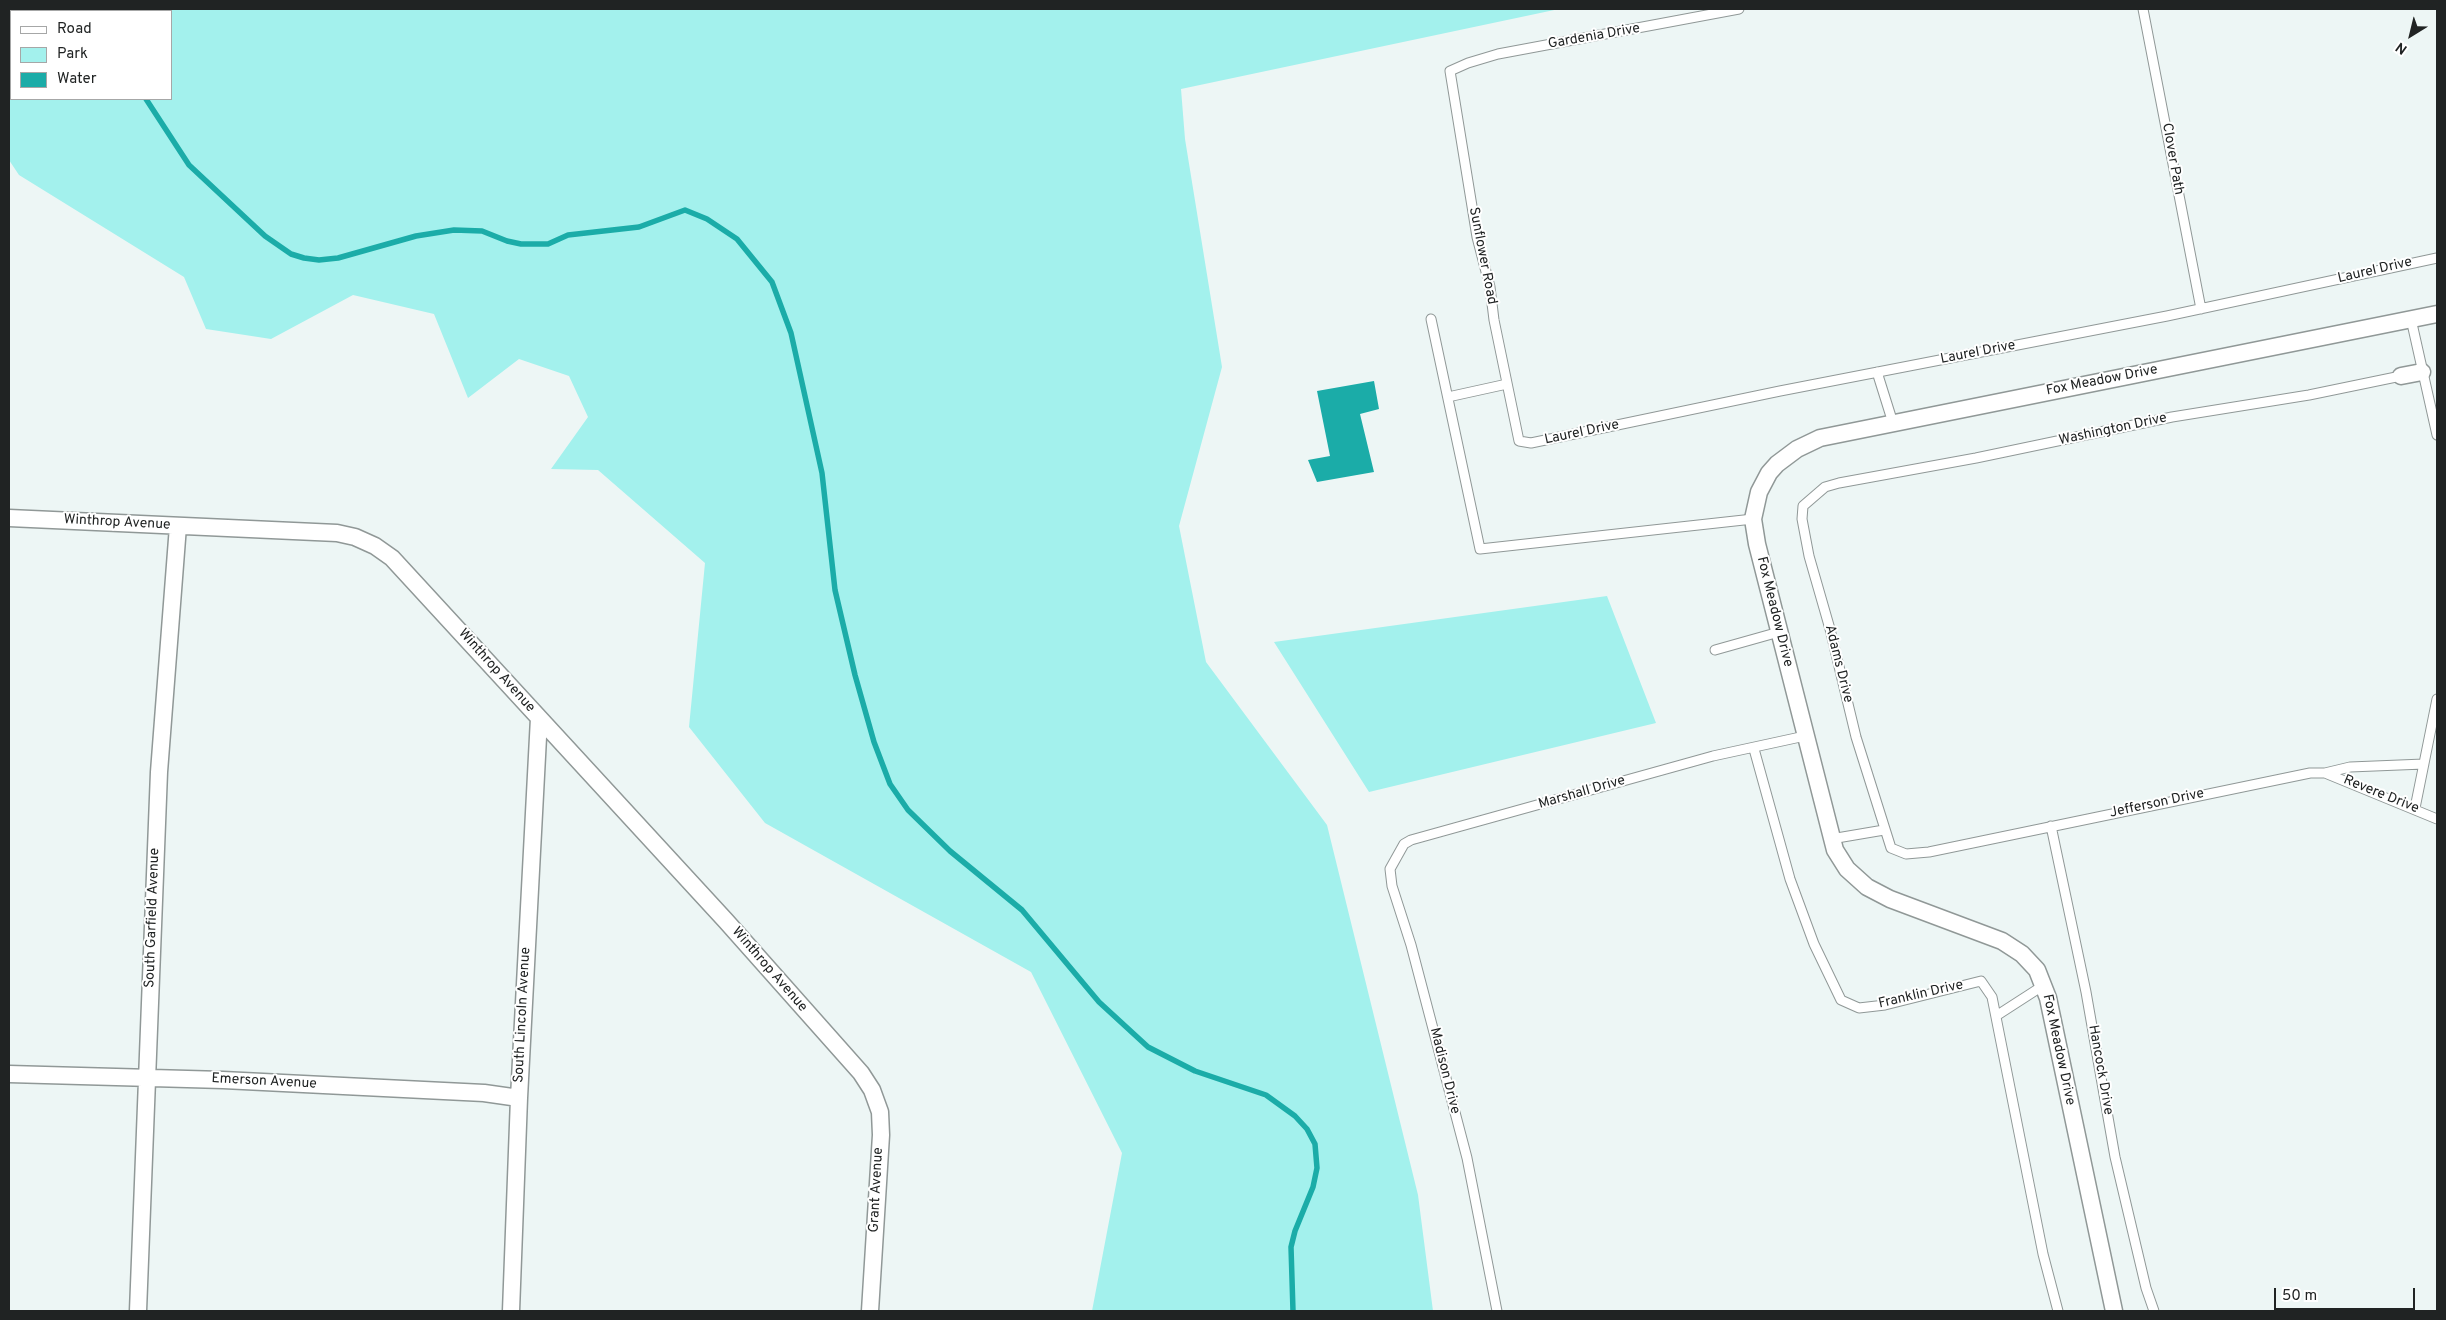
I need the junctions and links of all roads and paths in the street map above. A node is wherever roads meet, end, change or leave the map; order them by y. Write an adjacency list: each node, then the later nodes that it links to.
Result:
1 (1739, 9): 3 (lane, Gardenia Drive)
2 (2143, 9): 5 (lane, Clover Path)
3 (1450, 70): 12 (lane, Sunflower Road)
4 (2437, 258): 5 (lane, Laurel Drive)
5 (2201, 309): 9 (lane, Laurel Drive)
6 (2437, 314): 8 (street, Fox Meadow Drive)
7 (1431, 318): 13 (lane)
8 (2410, 319): 10 (lane); 14 (street, Fox Meadow Drive)
9 (1878, 372): 14 (lane); 16 (lane, Laurel Drive)
10 (2422, 372): 11 (street); 15 (lane)
11 (2401, 376): 17 (lane, Washington Drive)
12 (1507, 384): 13 (lane); 16 (lane, Sunflower Road)
13 (1448, 397): 19 (lane)
14 (1893, 423): 19 (street, Fox Meadow Drive)
15 (2437, 435)
16 (1519, 441)
17 (1825, 487): 32 (lane, Adams Drive)
18 (9, 518): 20 (street, Winthrop Avenue)
19 (1753, 519): 21 (street, Fox Meadow Drive)
20 (178, 526): 24 (street, Winthrop Avenue); 40 (street, South Garfield Avenue)
21 (1779, 632): 22 (lane); 25 (street, Fox Meadow Drive)
22 (1715, 650)
23 (2437, 699): 27 (lane)
24 (539, 718): 39 (street, Winthrop Avenue); 41 (street, South Lincoln Avenue)
25 (1805, 736): 26 (lane); 33 (street, Fox Meadow Drive)
26 (1754, 749): 34 (lane, Marshall Drive); 37 (lane, Franklin Drive)
27 (2424, 764): 28 (lane, Jefferson Drive); 29 (lane)
28 (2325, 773): 29 (lane, Revere Drive); 31 (lane, Jefferson Drive)
29 (2415, 808): 30 (lane, Revere Drive)
30 (2437, 819)
31 (2051, 826): 35 (lane, Jefferson Drive); 48 (lane, Hancock Drive)
32 (1884, 830): 33 (lane); 35 (lane, Adams Drive)
33 (1831, 839): 36 (street, Fox Meadow Drive)
34 (1411, 840): 45 (lane, Madison Drive)
35 (1891, 848)
36 (2044, 985): 37 (lane); 47 (street, Fox Meadow Drive)
37 (1996, 1016): 46 (lane, Franklin Drive)
38 (9, 1074): 40 (street, Emerson Avenue)
39 (861, 1074): 44 (street, Grant Avenue)
40 (146, 1078): 41 (street, Emerson Avenue); 42 (street, South Garfield Avenue)
41 (519, 1098): 43 (street, South Lincoln Avenue)
42 (138, 1311)
43 (511, 1311)
44 (870, 1311)
45 (1497, 1311)
46 (2058, 1311)
47 (2114, 1311)
48 (2154, 1311)

